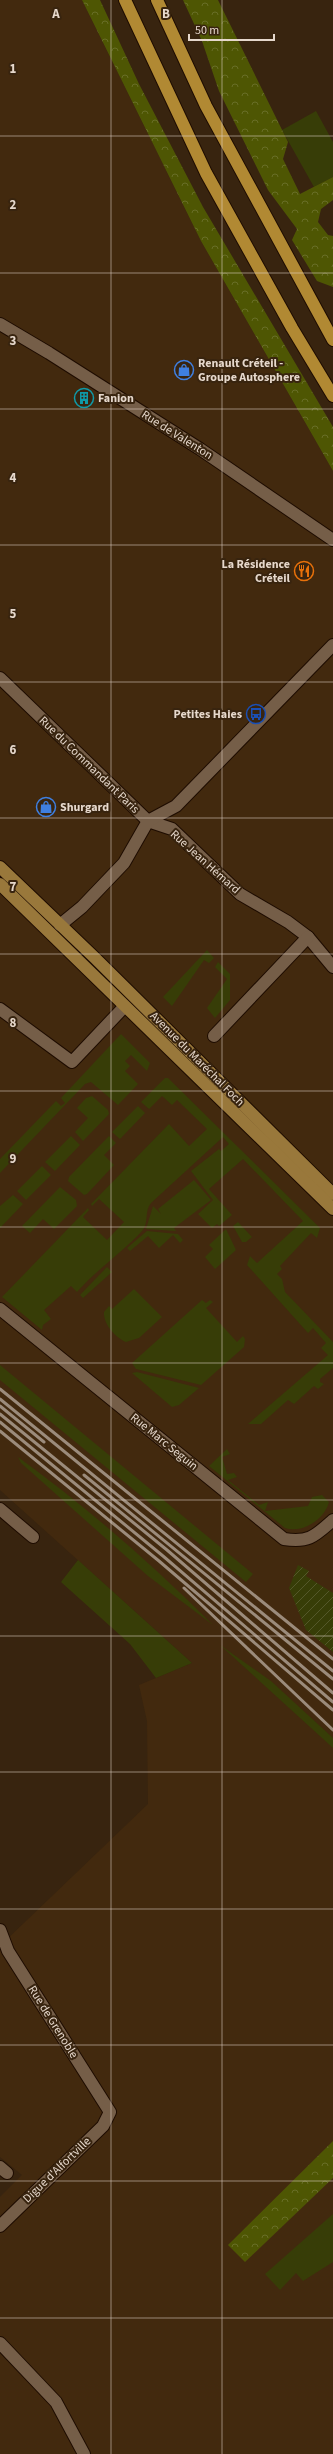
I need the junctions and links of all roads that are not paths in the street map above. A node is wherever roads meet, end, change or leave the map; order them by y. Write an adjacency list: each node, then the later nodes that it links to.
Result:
1 (125, 0): 5 (highway)
2 (157, 0): 4 (highway)
3 (0, 324): 6 (street, Rue de Valenton)
4 (333, 340)
5 (333, 396)
6 (332, 540)
7 (333, 645): 9 (street)
8 (0, 678): 9 (street, Rue du Commandant Paris)
9 (148, 821): 12 (street); 14 (street, Rue Jean Hémard)
10 (0, 867): 12 (main road, Avenue du Maréchal Foch)
11 (0, 884): 13 (main road, Avenue du Maréchal Foch)
12 (60, 925): 13 (main road); 19 (main road, Avenue du Maréchal Foch)
13 (50, 934): 16 (main road, Avenue du Maréchal Foch)
14 (308, 937): 15 (street, Rue Jean Hémard); 18 (street)
15 (333, 967)
16 (124, 1007): 17 (street); 20 (main road, Avenue du Maréchal Foch)
17 (0, 1009)
18 (214, 1036)
19 (333, 1194)
20 (333, 1209)
21 (0, 1309): 23 (street, Rue Marc Seguin)
22 (0, 1509): 24 (street)
23 (333, 1520)
24 (33, 1537)
25 (0, 1932): 26 (street, Rue de Grenoble)
26 (110, 2112): 27 (street, Digue d'Alfortville)
27 (0, 2226)
28 (0, 2343): 29 (street)
29 (84, 2454)

